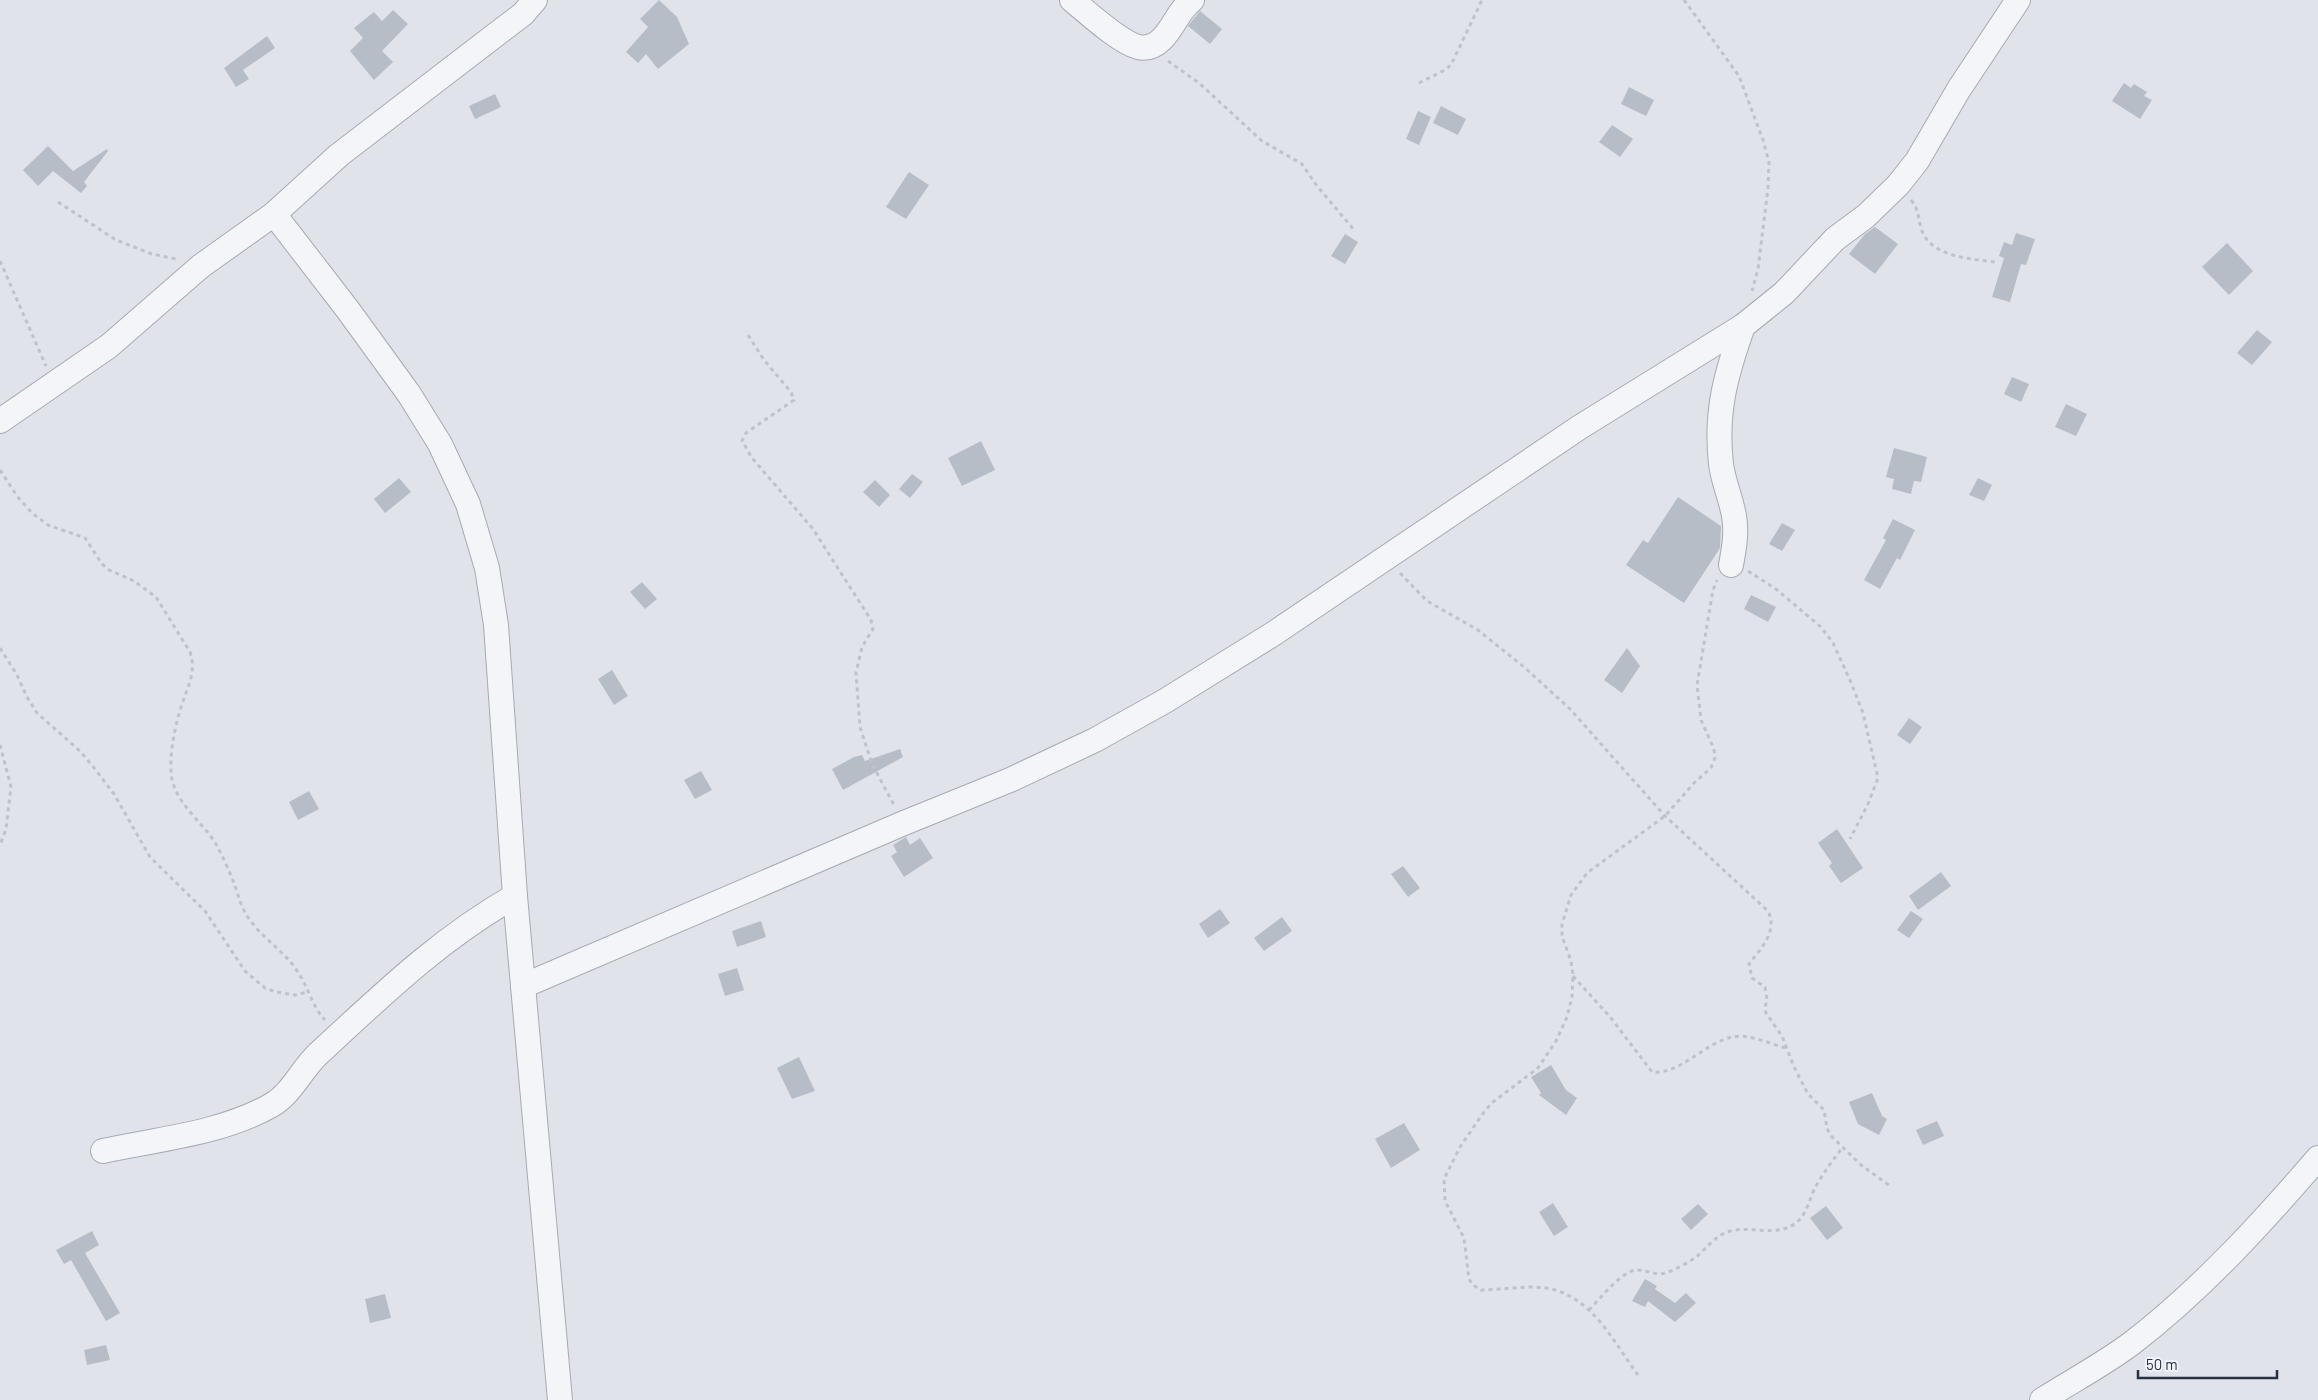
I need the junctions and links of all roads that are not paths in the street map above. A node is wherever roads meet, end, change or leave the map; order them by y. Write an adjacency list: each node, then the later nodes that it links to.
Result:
1 (535, 0): 5 (street)
2 (1072, 0): 3 (street)
3 (1192, 0)
4 (2018, 0): 6 (street)
5 (274, 214): 7 (street); 9 (street)
6 (1743, 326): 8 (street); 10 (street)
7 (0, 421)
8 (1731, 565)
9 (515, 896): 10 (street); 11 (street)
10 (523, 986): 13 (street)
11 (102, 1151)
12 (2318, 1158): 14 (street)
13 (560, 1400)
14 (2042, 1400)

